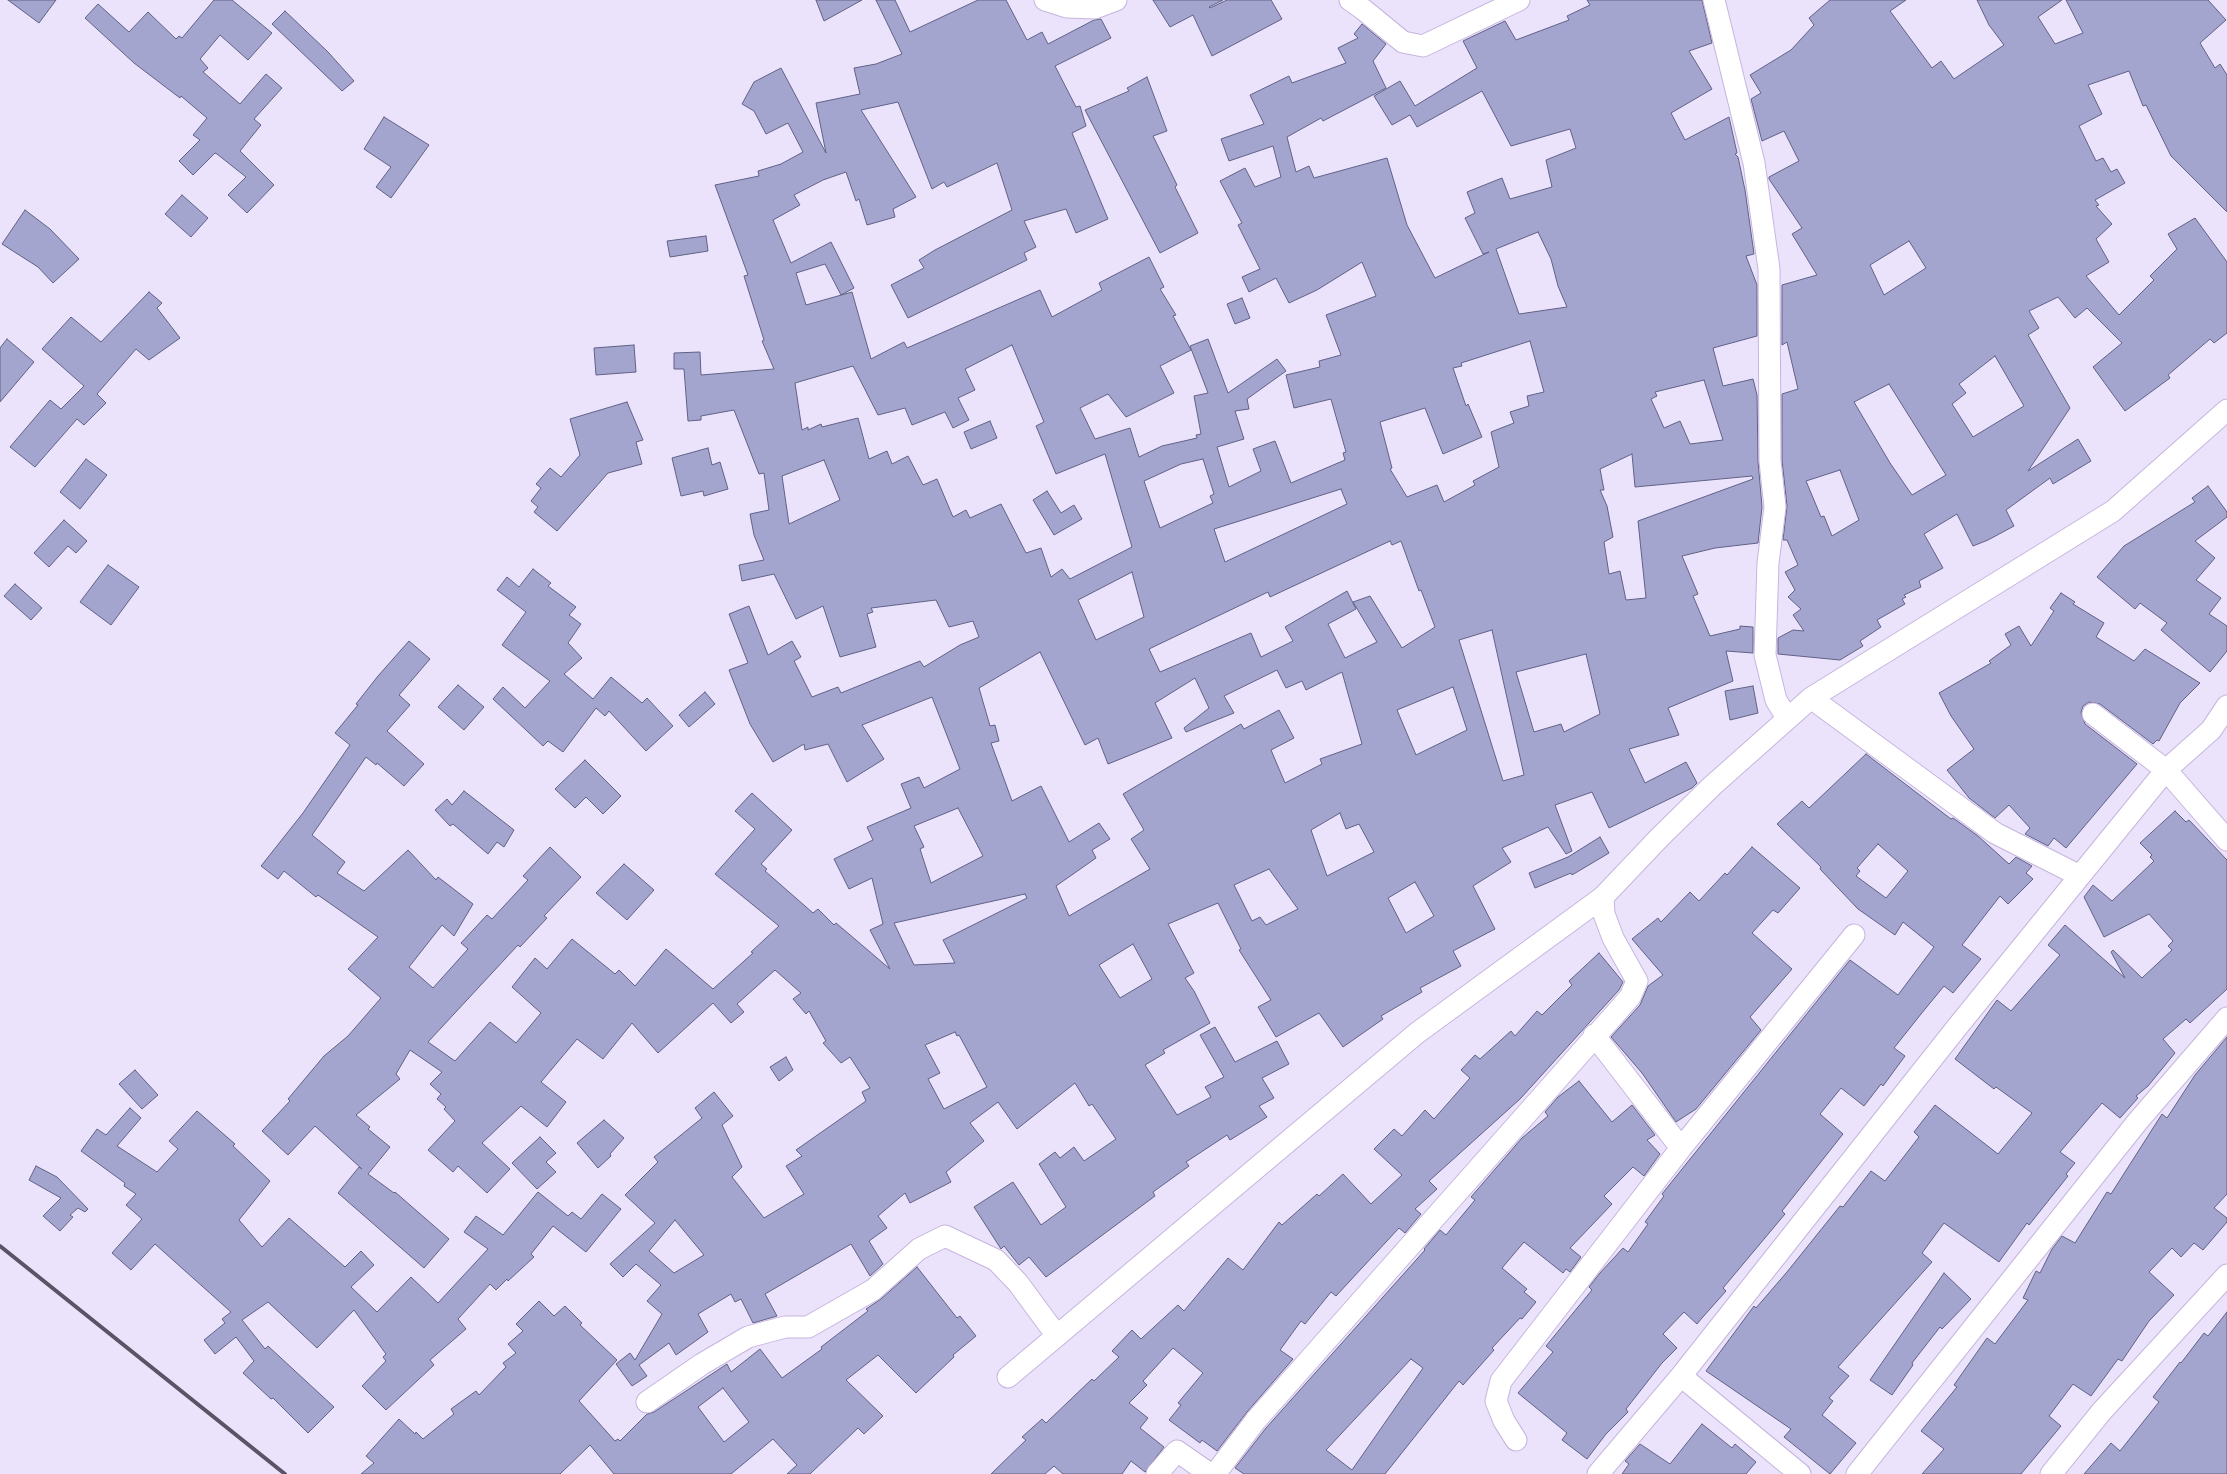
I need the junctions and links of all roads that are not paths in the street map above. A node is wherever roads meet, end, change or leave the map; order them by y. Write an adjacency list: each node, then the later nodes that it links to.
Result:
1 (1045, 0): 2 (street)
2 (1116, 0)
3 (1350, 0): 4 (street)
4 (1519, 0)
5 (1714, 0): 10 (street)
6 (2227, 410): 7 (street)
7 (1811, 698): 10 (street); 13 (street)
8 (2227, 706): 11 (street)
9 (2094, 714): 11 (street)
10 (1787, 718): 14 (street)
11 (2166, 770): 12 (street); 13 (street)
12 (2227, 840)
13 (2080, 876): 21 (street)
14 (1603, 897): 17 (street); 20 (street)
15 (1854, 935): 18 (street)
16 (2227, 1018): 30 (street)
17 (1594, 1035): 18 (street); 27 (street)
18 (1681, 1148): 24 (street)
19 (2227, 1275): 31 (street)
20 (1057, 1336): 22 (street); 23 (street)
21 (1681, 1376): 28 (street); 29 (street)
22 (1008, 1377)
23 (647, 1402)
24 (1516, 1440)
25 (1158, 1474): 26 (street)
26 (1210, 1474)
27 (1215, 1474)
28 (1598, 1474)
29 (1800, 1474)
30 (1857, 1474)
31 (2050, 1474)

